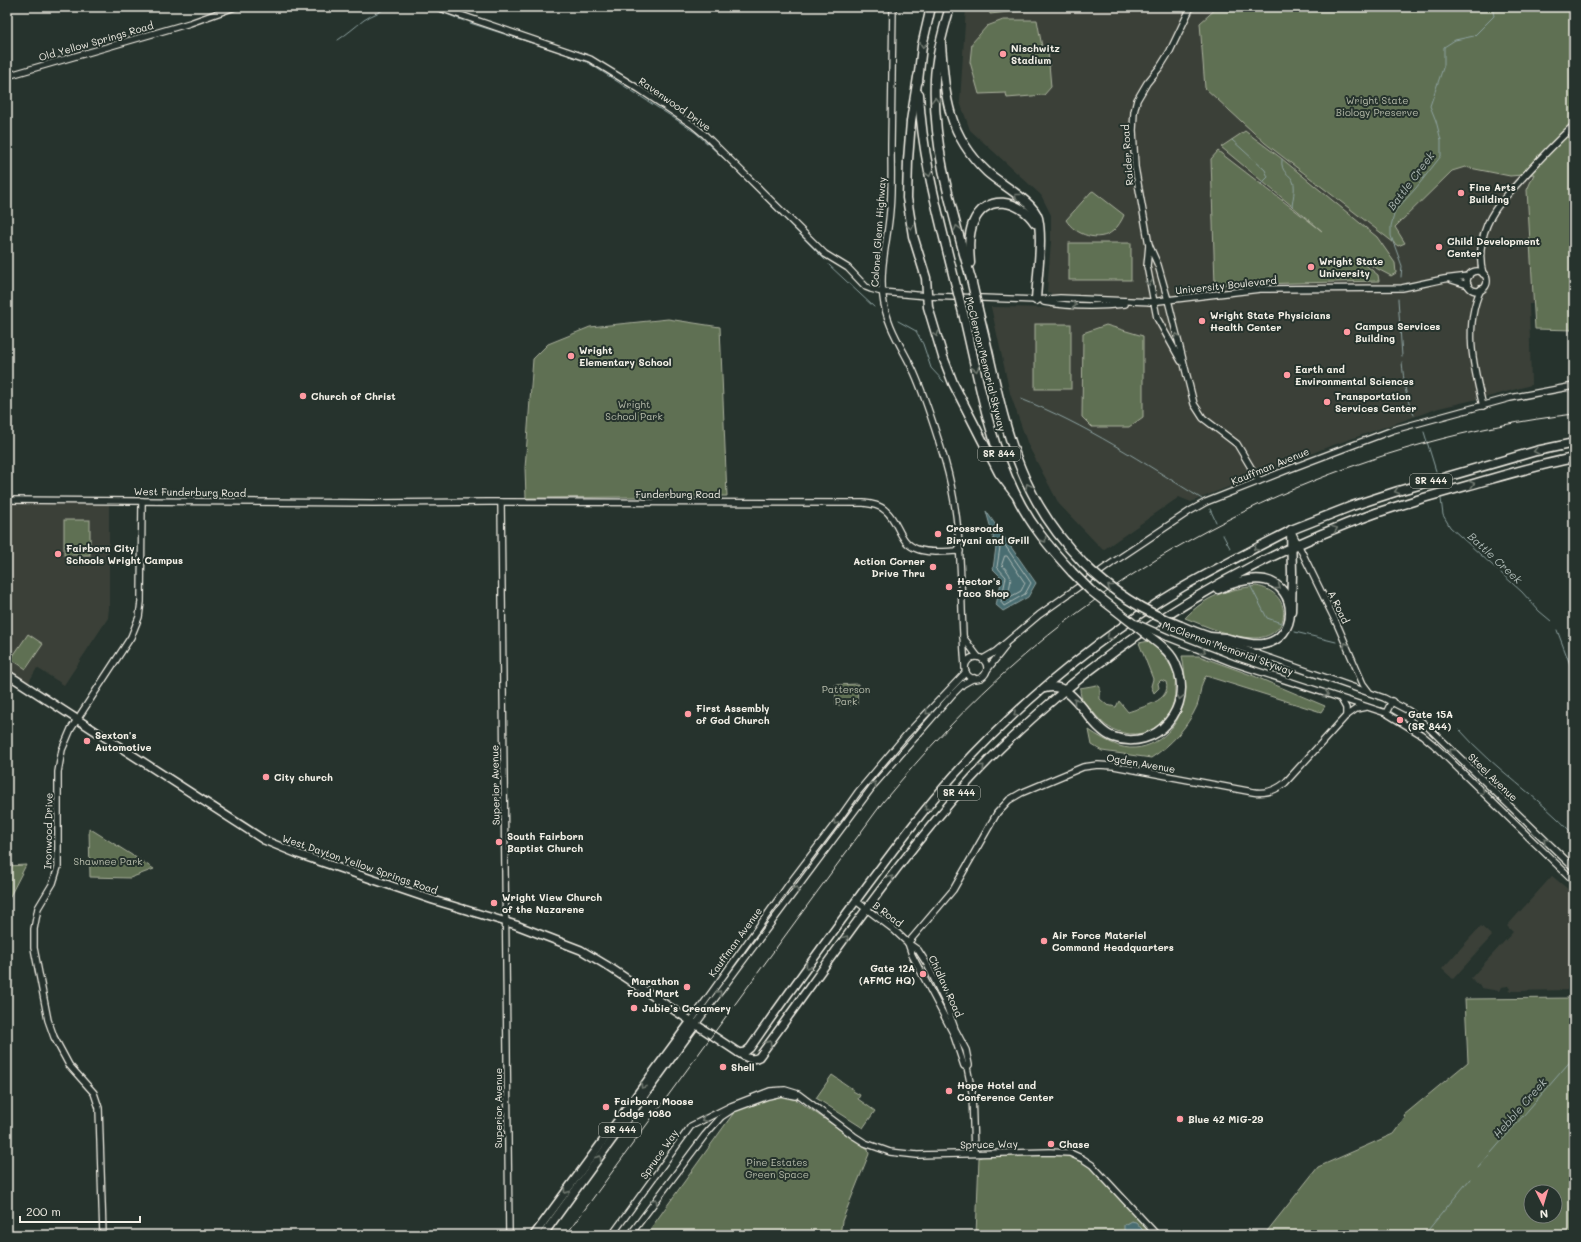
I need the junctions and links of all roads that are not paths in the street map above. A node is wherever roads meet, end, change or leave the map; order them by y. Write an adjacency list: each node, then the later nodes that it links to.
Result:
1 (235, 7): 8 (street, Old Yellow Springs Road)
2 (437, 7): 20 (street, Ravenwood Drive)
3 (893, 7): 20 (street, Colonel Glenn Highway)
4 (931, 7): 9 (highway, McClernon Memorial Skyway / SR 844, one-way to 9)
5 (950, 7): 7 (highway, McClernon Memorial Skyway / SR 844)
6 (1191, 7): 12 (street, Raider Road)
7 (941, 44): 11 (highway, one-way to 7); 16 (highway, McClernon Memorial Skyway / SR 844, one-way to 7)
8 (7, 76)
9 (918, 77): 21 (highway, one-way to 21); 32 (highway, McClernon Memorial Skyway / SR 844, one-way to 32, bridge)
10 (1574, 125): 13 (street)
11 (1038, 226): 16 (highway); 22 (highway)
12 (1149, 244): 23 (street, Raider Road); 24 (street, Raider Road, one-way to 24)
13 (1480, 259): 14 (street); 15 (street)
14 (1471, 274): 15 (street, University Boulevard); 17 (street, University Boulevard); 18 (street)
15 (1483, 274): 19 (street)
16 (971, 279): 44 (highway, McClernon Memorial Skyway / SR 844, one-way to 16, bridge)
17 (1444, 279): 18 (street, University Boulevard); 23 (street, University Boulevard)
18 (1469, 286): 19 (street, University Boulevard); 25 (street)
19 (1481, 289): 25 (street)
20 (882, 292): 21 (street, University Boulevard); 39 (street, Colonel Glenn Highway)
21 (926, 296): 22 (street, University Boulevard); 32 (highway, one-way to 32)
22 (1036, 300): 24 (street, University Boulevard)
23 (1168, 300): 24 (street, University Boulevard); 26 (street, Raider Road, one-way to 23)
24 (1153, 302): 26 (street, Raider Road)
25 (1474, 306): 28 (street)
26 (1186, 374): 31 (street, Raider Road)
27 (1574, 386): 28 (street, Kauffman Avenue)
28 (1483, 406): 31 (street, Kauffman Avenue)
29 (1574, 443): 37 (highway, SR 444, one-way to 37)
30 (1574, 458): 38 (highway, SR 444, one-way to 30)
31 (1259, 481): 45 (street, Kauffman Avenue)
32 (1015, 494): 41 (highway, McClernon Memorial Skyway / SR 844, one-way to 41, bridge)
33 (7, 500): 34 (street, West Funderburg Road)
34 (142, 501): 36 (street, West Funderburg Road); 59 (street, Ironwood Drive)
35 (502, 502): 36 (street, Funderburg Road); 39 (street, Funderburg Road); 64 (street, Superior Avenue)
36 (374, 503)
37 (1291, 530): 38 (highway); 51 (main road, SR 444, one-way to 51)
38 (1295, 545): 40 (highway); 42 (highway, SR 444); 53 (street, A Road, one-way to 38)
39 (960, 550): 43 (street, Colonel Glenn Highway)
40 (1291, 611): 42 (highway, one-way to 40); 44 (highway)
41 (1126, 616): 52 (highway, one-way to 52, bridge); 54 (street, McClernon Memorial Skyway / SR 844, one-way to 54, bridge)
42 (1165, 616): 52 (highway, SR 444)
43 (963, 636): 46 (street); 47 (street, Colonel Glenn Highway)
44 (1211, 638): 53 (street, McClernon Memorial Skyway / SR 844)
45 (1010, 640): 46 (street, Kauffman Avenue); 48 (street, Kauffman Avenue)
46 (980, 658): 47 (street); 48 (street)
47 (966, 669): 50 (street); 66 (street, Kauffman Avenue, one-way to 66)
48 (987, 670): 50 (street)
49 (7, 674): 59 (main road, West Dayton Yellow Springs Road)
50 (974, 678): 66 (street, Kauffman Avenue, one-way to 50)
51 (1045, 688): 52 (highway); 62 (main road, SR 444, one-way to 62)
52 (1065, 690): 63 (main road, SR 444, one-way to 52)
53 (1369, 692): 55 (street, McClernon Memorial Skyway)
54 (1340, 699): 56 (street, McClernon Memorial Skyway / SR 844); 58 (street)
55 (1394, 702): 57 (street); 60 (street, Skeel Avenue, one-way to 55)
56 (1366, 707): 57 (street, McClernon Memorial Skyway); 58 (street)
57 (1388, 714): 61 (street, Skeel Avenue, one-way to 61)
58 (1346, 716): 65 (street, Ogden Avenue)
59 (77, 720): 64 (main road, West Dayton Yellow Springs Road); 71 (street, Ironwood Drive)
60 (1574, 868)
61 (1574, 881)
62 (856, 901): 63 (street, B Road); 67 (main road, SR 444, one-way to 67)
63 (868, 909): 65 (street, B Road); 67 (main road, SR 444, one-way to 63)
64 (506, 922): 66 (main road, West Dayton Yellow Springs Road); 72 (street, Superior Avenue)
65 (908, 943): 68 (street, Chidlaw Road); 68 (street, Chidlaw Road)
66 (693, 1023): 67 (main road, West Dayton Yellow Springs Road / SR 444); 73 (main road, Kauffman Avenue / SR 444, one-way to 73); 74 (main road, Kauffman Avenue / SR 444, one-way to 66)
67 (739, 1053)
68 (967, 1067): 70 (street, Chidlaw Road)
69 (804, 1100): 70 (street, Spruce Way); 75 (street, Spruce Way, one-way to 75); 76 (street, Spruce Way, one-way to 69)
70 (974, 1153): 77 (street, Spruce Way)
71 (103, 1235)
72 (509, 1235)
73 (534, 1235)
74 (543, 1235)
75 (612, 1235)
76 (630, 1235)
77 (1157, 1235)

